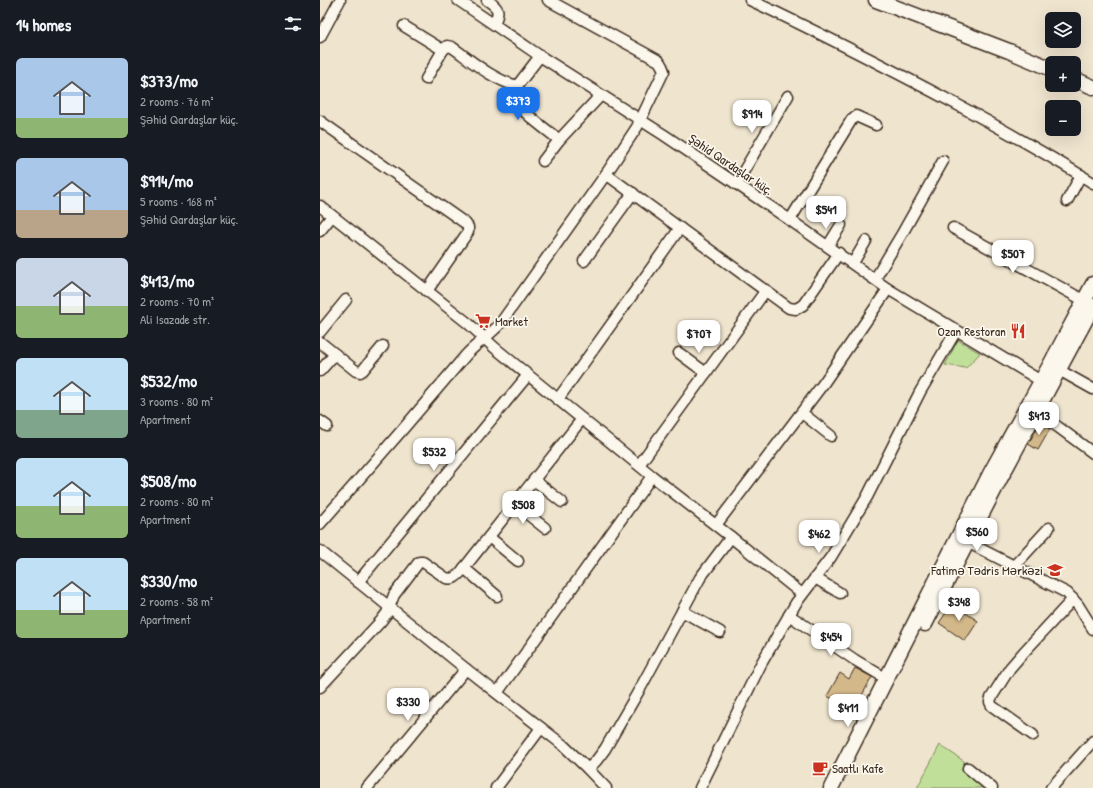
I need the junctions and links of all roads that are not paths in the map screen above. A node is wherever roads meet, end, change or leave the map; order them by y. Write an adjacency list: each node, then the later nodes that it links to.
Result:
1 (340, 0): 9 (street)
2 (458, 0): 7 (street, Şəhid Qardaşlar küç.)
3 (487, 0): 7 (street)
4 (548, 0): 20 (street)
5 (750, 0): 26 (street)
6 (876, 0): 12 (main road)
7 (494, 24): 11 (street, Şəhid Qardaşlar küç.)
8 (404, 26): 10 (street)
9 (320, 37)
10 (443, 50): 13 (street); 15 (street)
11 (540, 56): 15 (street); 17 (street, Şəhid Qardaşlar küç.)
12 (1045, 67)
13 (426, 79)
14 (1081, 82): 16 (main road)
15 (517, 86): 22 (street)
16 (1093, 87)
17 (601, 95): 20 (street, Şəhid Qardaşlar küç.); 22 (street)
18 (788, 96): 28 (street)
19 (320, 121): 46 (street)
20 (640, 121): 25 (street); 28 (street, Şəhid Qardaşlar küç.)
21 (876, 125): 33 (street)
22 (559, 140): 24 (street)
23 (943, 160): 43 (street)
24 (543, 161)
25 (606, 174): 29 (street); 52 (street)
26 (1081, 175): 27 (street); 30 (street)
27 (1093, 182)
28 (736, 184): 33 (street, Şəhid Qardaşlar küç.)
29 (633, 193): 35 (street); 41 (street)
30 (1067, 201)
31 (320, 206): 32 (street)
32 (332, 216): 37 (street); 46 (street)
33 (790, 220): 39 (street, Şəhid Qardaşlar küç.)
34 (842, 225): 39 (street)
35 (680, 228): 47 (street); 63 (street)
36 (953, 228): 49 (street)
37 (320, 231)
38 (866, 241): 42 (street)
39 (828, 246): 40 (street, Şəhid Qardaşlar küç.)
40 (839, 253): 42 (street, Şəhid Qardaşlar küç.); 47 (street)
41 (584, 261)
42 (853, 263): 43 (street, Şəhid Qardaşlar küç.)
43 (875, 279): 45 (street, Şəhid Qardaşlar küç.)
44 (1093, 284): 49 (main road)
45 (888, 288): 50 (street, Şəhid Qardaşlar küç.); 65 (street)
46 (427, 290): 52 (street)
47 (766, 290): 59 (street)
48 (346, 300): 51 (street)
49 (1089, 304): 57 (main road)
50 (956, 331): 61 (street, Şəhid Qardaşlar küç.); 86 (street)
51 (320, 332)
52 (484, 339): 60 (street); 75 (street)
53 (320, 342): 56 (street)
54 (383, 346): 56 (street)
55 (679, 353): 59 (street)
56 (335, 354): 58 (street)
57 (1055, 368): 61 (main road); 62 (street)
58 (320, 372)
59 (706, 373): 70 (street)
60 (528, 375): 63 (street); 87 (street)
61 (1046, 384): 64 (main road); 99 (main road)
62 (1093, 389)
63 (558, 399): 66 (street)
64 (1036, 412): 68 (street); 81 (main road)
65 (802, 413): 67 (street); 76 (street)
66 (582, 419): 70 (street); 72 (street)
67 (831, 436)
68 (1088, 444): 69 (street)
69 (1093, 453)
70 (639, 465): 71 (street)
71 (652, 476): 76 (street); 101 (street)
72 (534, 480): 73 (street); 74 (street)
73 (562, 502)
74 (515, 504): 77 (street); 79 (street)
75 (320, 524)
76 (716, 525): 80 (street)
77 (545, 528)
78 (1049, 528): 84 (street)
79 (489, 537): 83 (street); 85 (street)
80 (731, 537): 89 (street); 93 (street)
81 (967, 542): 84 (street); 99 (main road)
82 (320, 551): 87 (street)
83 (518, 561)
84 (1014, 566): 91 (street)
85 (464, 568): 90 (street); 92 (street)
86 (815, 578): 88 (street); 89 (street)
87 (358, 582): 92 (street)
88 (840, 593)
89 (802, 594): 94 (street)
90 (497, 596)
91 (1073, 599): 95 (street); 103 (street)
92 (389, 607): 98 (street); 100 (street)
93 (682, 612): 97 (street); 106 (street)
94 (789, 616): 99 (street); 110 (street)
95 (1090, 618): 96 (street)
96 (1093, 628)
97 (720, 632)
98 (466, 669): 101 (street); 107 (street)
99 (891, 681): 111 (main road); 112 (main road)
100 (320, 687)
101 (497, 693): 102 (street)
102 (541, 728): 106 (street); 108 (street)
103 (1033, 735)
104 (1093, 741): 114 (street)
105 (968, 768): 113 (street)
106 (588, 769): 109 (street)
107 (367, 788)
108 (496, 788)
109 (606, 788)
110 (700, 788)
111 (831, 788)
112 (841, 788)
113 (992, 788)
114 (1051, 788)

